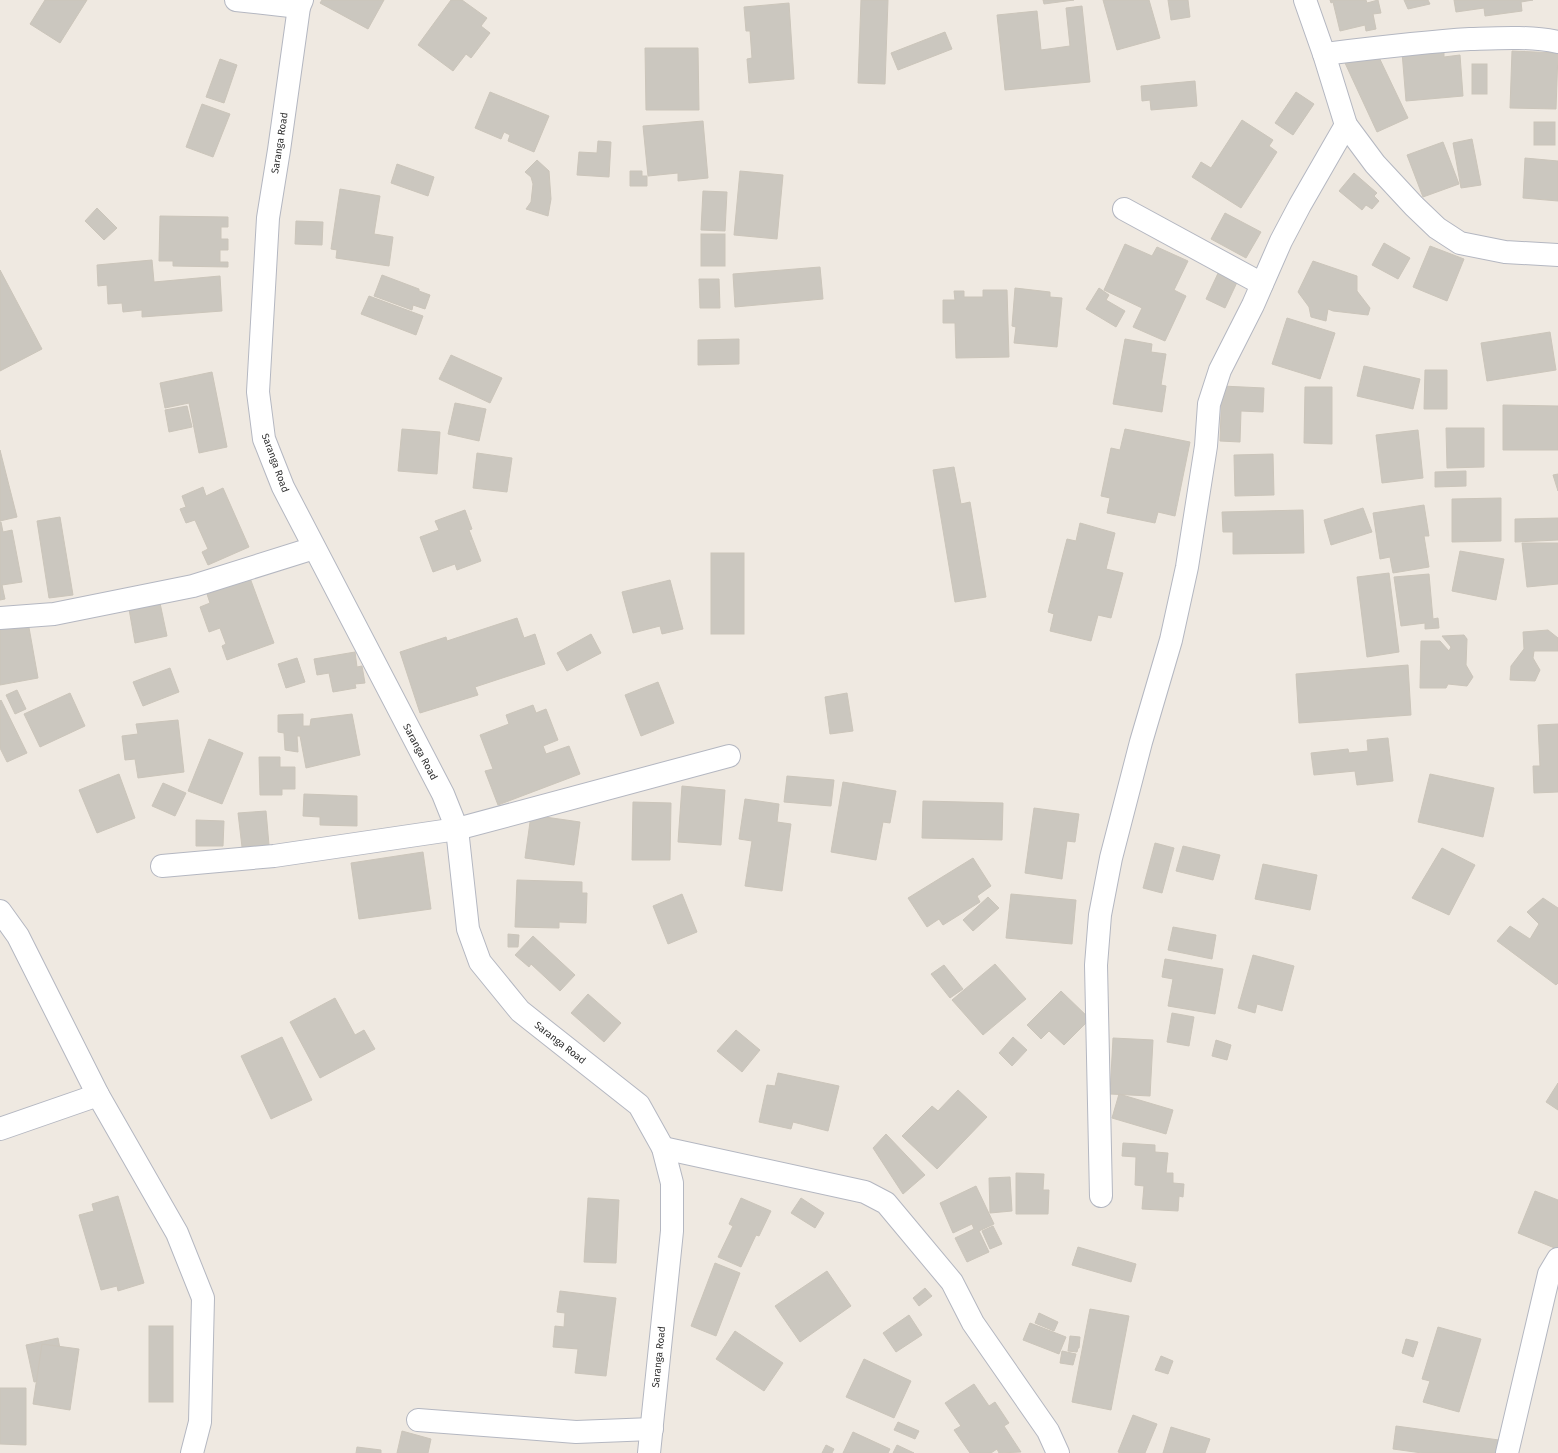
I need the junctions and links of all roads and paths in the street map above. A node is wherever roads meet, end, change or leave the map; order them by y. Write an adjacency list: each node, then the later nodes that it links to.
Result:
1 (236, 0): 3 (street)
2 (1305, 0): 5 (street)
3 (300, 3): 10 (street, Saranga Road)
4 (1558, 42): 5 (street)
5 (1324, 54): 6 (street)
6 (1346, 125): 8 (street); 9 (street)
7 (1124, 209): 9 (street)
8 (1558, 255)
9 (1262, 284): 19 (street)
10 (314, 548): 11 (street); 13 (street, Saranga Road)
11 (0, 618)
12 (728, 756): 13 (street)
13 (458, 829): 14 (street); 18 (street, Saranga Road)
14 (162, 866)
15 (0, 911): 16 (street)
16 (98, 1095): 17 (street); 23 (street)
17 (0, 1129)
18 (663, 1148): 22 (street, Saranga Road); 25 (street)
19 (1102, 1196)
20 (1558, 1259): 26 (street)
21 (418, 1420): 22 (street)
22 (652, 1429): 24 (street, Saranga Road)
23 (192, 1453)
24 (649, 1453)
25 (1058, 1453)
26 (1507, 1453)

